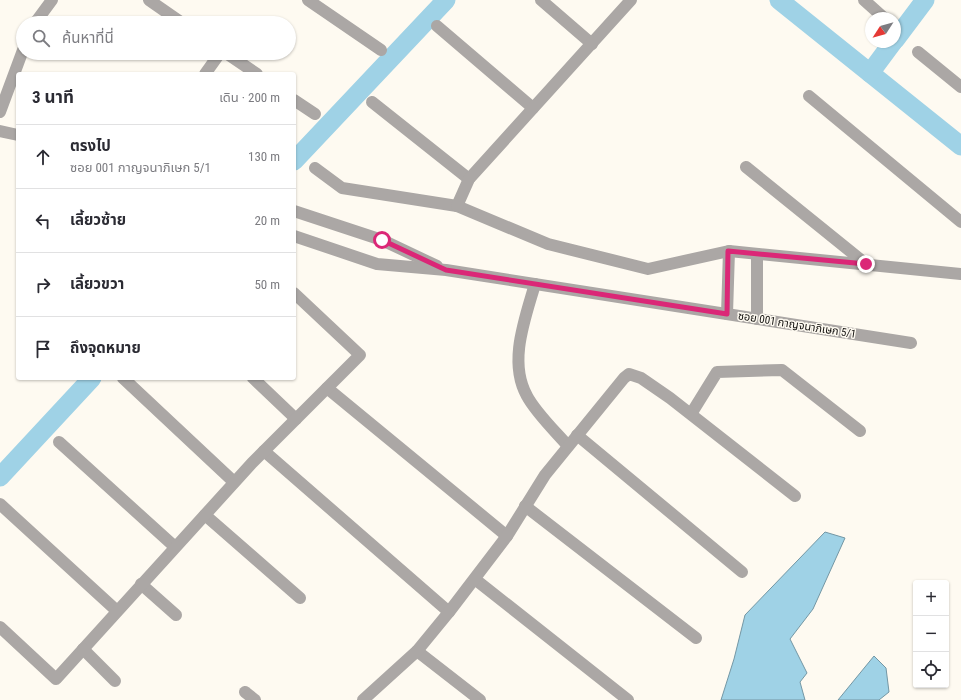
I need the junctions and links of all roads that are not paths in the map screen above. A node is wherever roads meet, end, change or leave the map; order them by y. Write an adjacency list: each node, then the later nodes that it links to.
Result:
1 (52, 0): 8 (street)
2 (149, 0): 9 (street)
3 (308, 0): 12 (street)
4 (541, 0): 11 (street)
5 (631, 0): 11 (street)
6 (864, 0): 7 (street)
7 (877, 12)
8 (40, 16)
9 (172, 16)
10 (437, 26): 23 (street)
11 (592, 44): 23 (street)
12 (381, 50)
13 (918, 52): 19 (street)
14 (19, 60): 24 (street)
15 (215, 60): 17 (street)
16 (236, 60): 18 (street)
17 (206, 72)
18 (254, 72)
19 (961, 87)
20 (809, 96): 33 (street)
21 (372, 102): 30 (street)
22 (296, 105): 25 (street)
23 (533, 108): 30 (street)
24 (0, 112)
25 (316, 114)
26 (0, 131): 27 (street)
27 (16, 135)
28 (746, 167): 37 (street)
29 (315, 168): 31 (street)
30 (469, 178): 31 (street)
31 (457, 206): 35 (street)
32 (296, 212): 38 (street, ซอย 001 กาญจนาภิเษก 5/1)
33 (961, 222)
34 (296, 237): 38 (street, ซอย 001 กาญจนาภิเษก 5/1)
35 (728, 251): 36 (street); 42 (street)
36 (757, 254): 37 (street); 43 (street)
37 (866, 264): 39 (street)
38 (446, 270): 40 (street, ซอย 001 กาญจนาภิเษก 5/1)
39 (961, 274)
40 (536, 284): 42 (street, ซอย 001 กาญจนาภิเษก 5/1); 53 (street)
41 (296, 295): 47 (street)
42 (727, 314): 43 (street, ซอย 001 กาญจนาภิเษก 5/1)
43 (757, 319): 44 (street, ซอย 001 กาญจนาภิเษก 5/1)
44 (911, 343)
45 (125, 380): 55 (street)
46 (256, 380): 49 (street)
47 (327, 388): 49 (street); 60 (street)
48 (691, 414): 50 (street); 51 (street); 56 (street)
49 (296, 419): 54 (street)
50 (860, 431)
51 (577, 436): 53 (street); 62 (street)
52 (59, 442): 61 (street)
53 (568, 446): 58 (street)
54 (264, 451): 55 (street); 67 (street)
55 (234, 482): 59 (street)
56 (795, 496)
57 (0, 504): 66 (street)
58 (525, 506): 60 (street); 70 (street)
59 (205, 515): 61 (street); 65 (street)
60 (507, 536): 63 (street)
61 (175, 547): 64 (street)
62 (742, 572)
63 (476, 580): 67 (street); 78 (street)
64 (141, 584): 66 (street); 68 (street)
65 (300, 598)
66 (117, 611): 71 (street)
67 (449, 612): 72 (street)
68 (176, 615)
69 (0, 627): 71 (street)
70 (696, 638)
71 (83, 649): 73 (street)
72 (417, 651): 76 (street); 77 (street)
73 (115, 681)
74 (245, 692): 75 (street)
75 (255, 700)
76 (363, 700)
77 (480, 700)
78 (628, 700)

